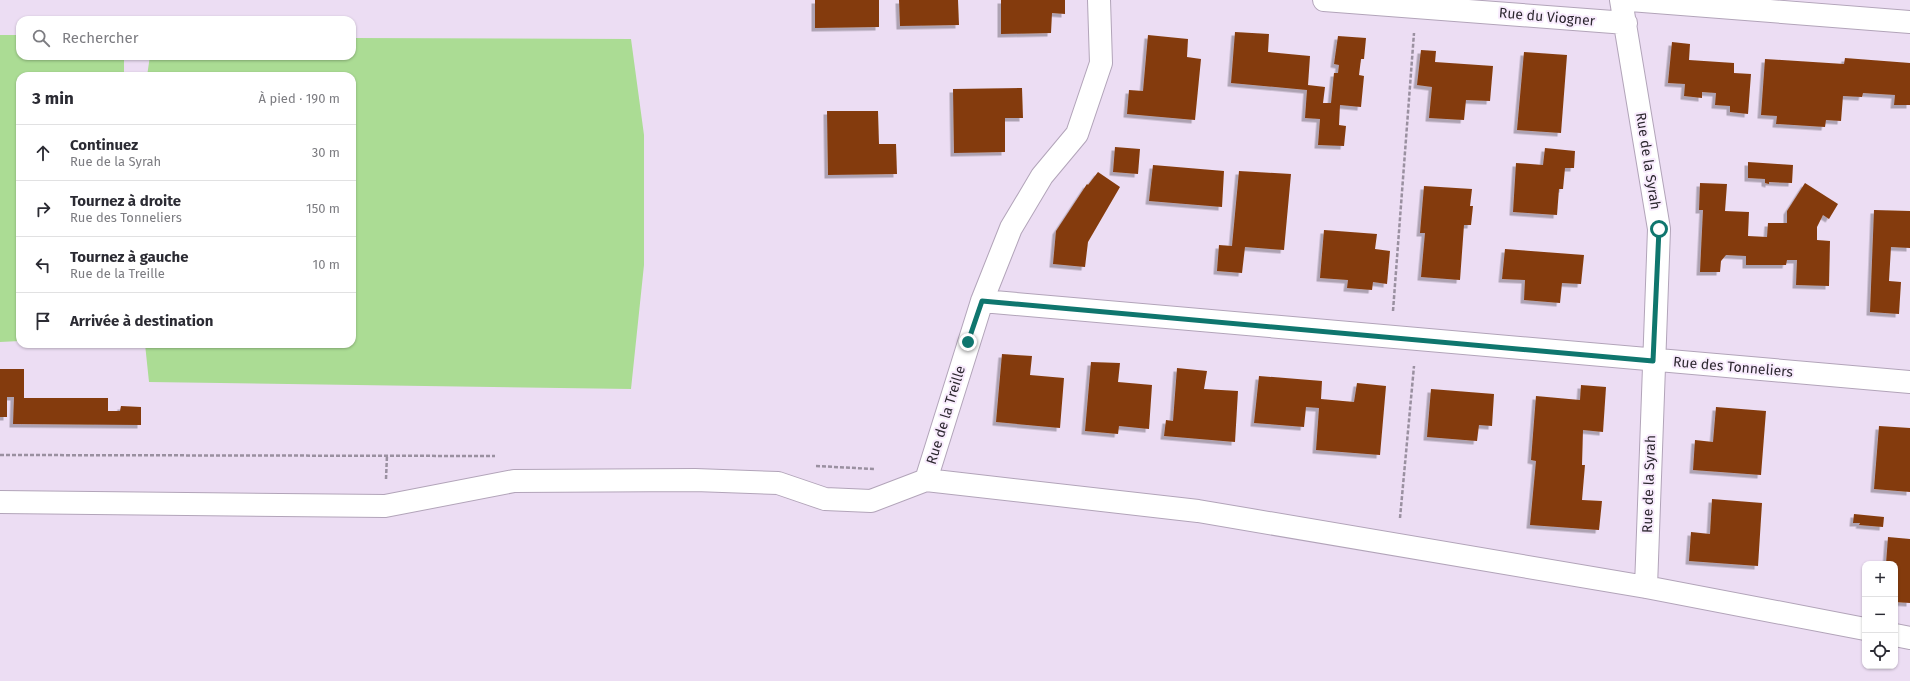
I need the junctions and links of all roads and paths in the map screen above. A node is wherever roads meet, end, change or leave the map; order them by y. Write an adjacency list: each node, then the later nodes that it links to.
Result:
1 (1099, 0): 8 (street, Rue de la Treille)
2 (1324, 0): 5 (street, Rue du Viogner)
3 (1621, 0): 7 (street, Rue de la Syrah)
4 (1630, 0): 6 (street)
5 (1416, 6): 7 (street, Rue du Viogner); 9 (path)
6 (1910, 22)
7 (1626, 23): 11 (street, Rue de la Syrah)
8 (982, 301): 9 (street, Rue des Tonneliers); 17 (street, Rue de la Treille)
9 (1391, 337): 10 (street, Rue des Tonneliers)
10 (1416, 340): 11 (street, Rue des Tonneliers); 19 (path)
11 (1653, 361): 12 (street, Rue des Tonneliers); 20 (street, Rue de la Syrah)
12 (1910, 382)
13 (0, 455): 14 (path)
14 (497, 456)
15 (812, 465): 16 (path)
16 (878, 470)
17 (926, 480): 18 (street); 19 (street)
18 (0, 502)
19 (1397, 544): 20 (street)
20 (1646, 587): 21 (street)
21 (1862, 628)
22 (1898, 636): 23 (street)
23 (1910, 638)

